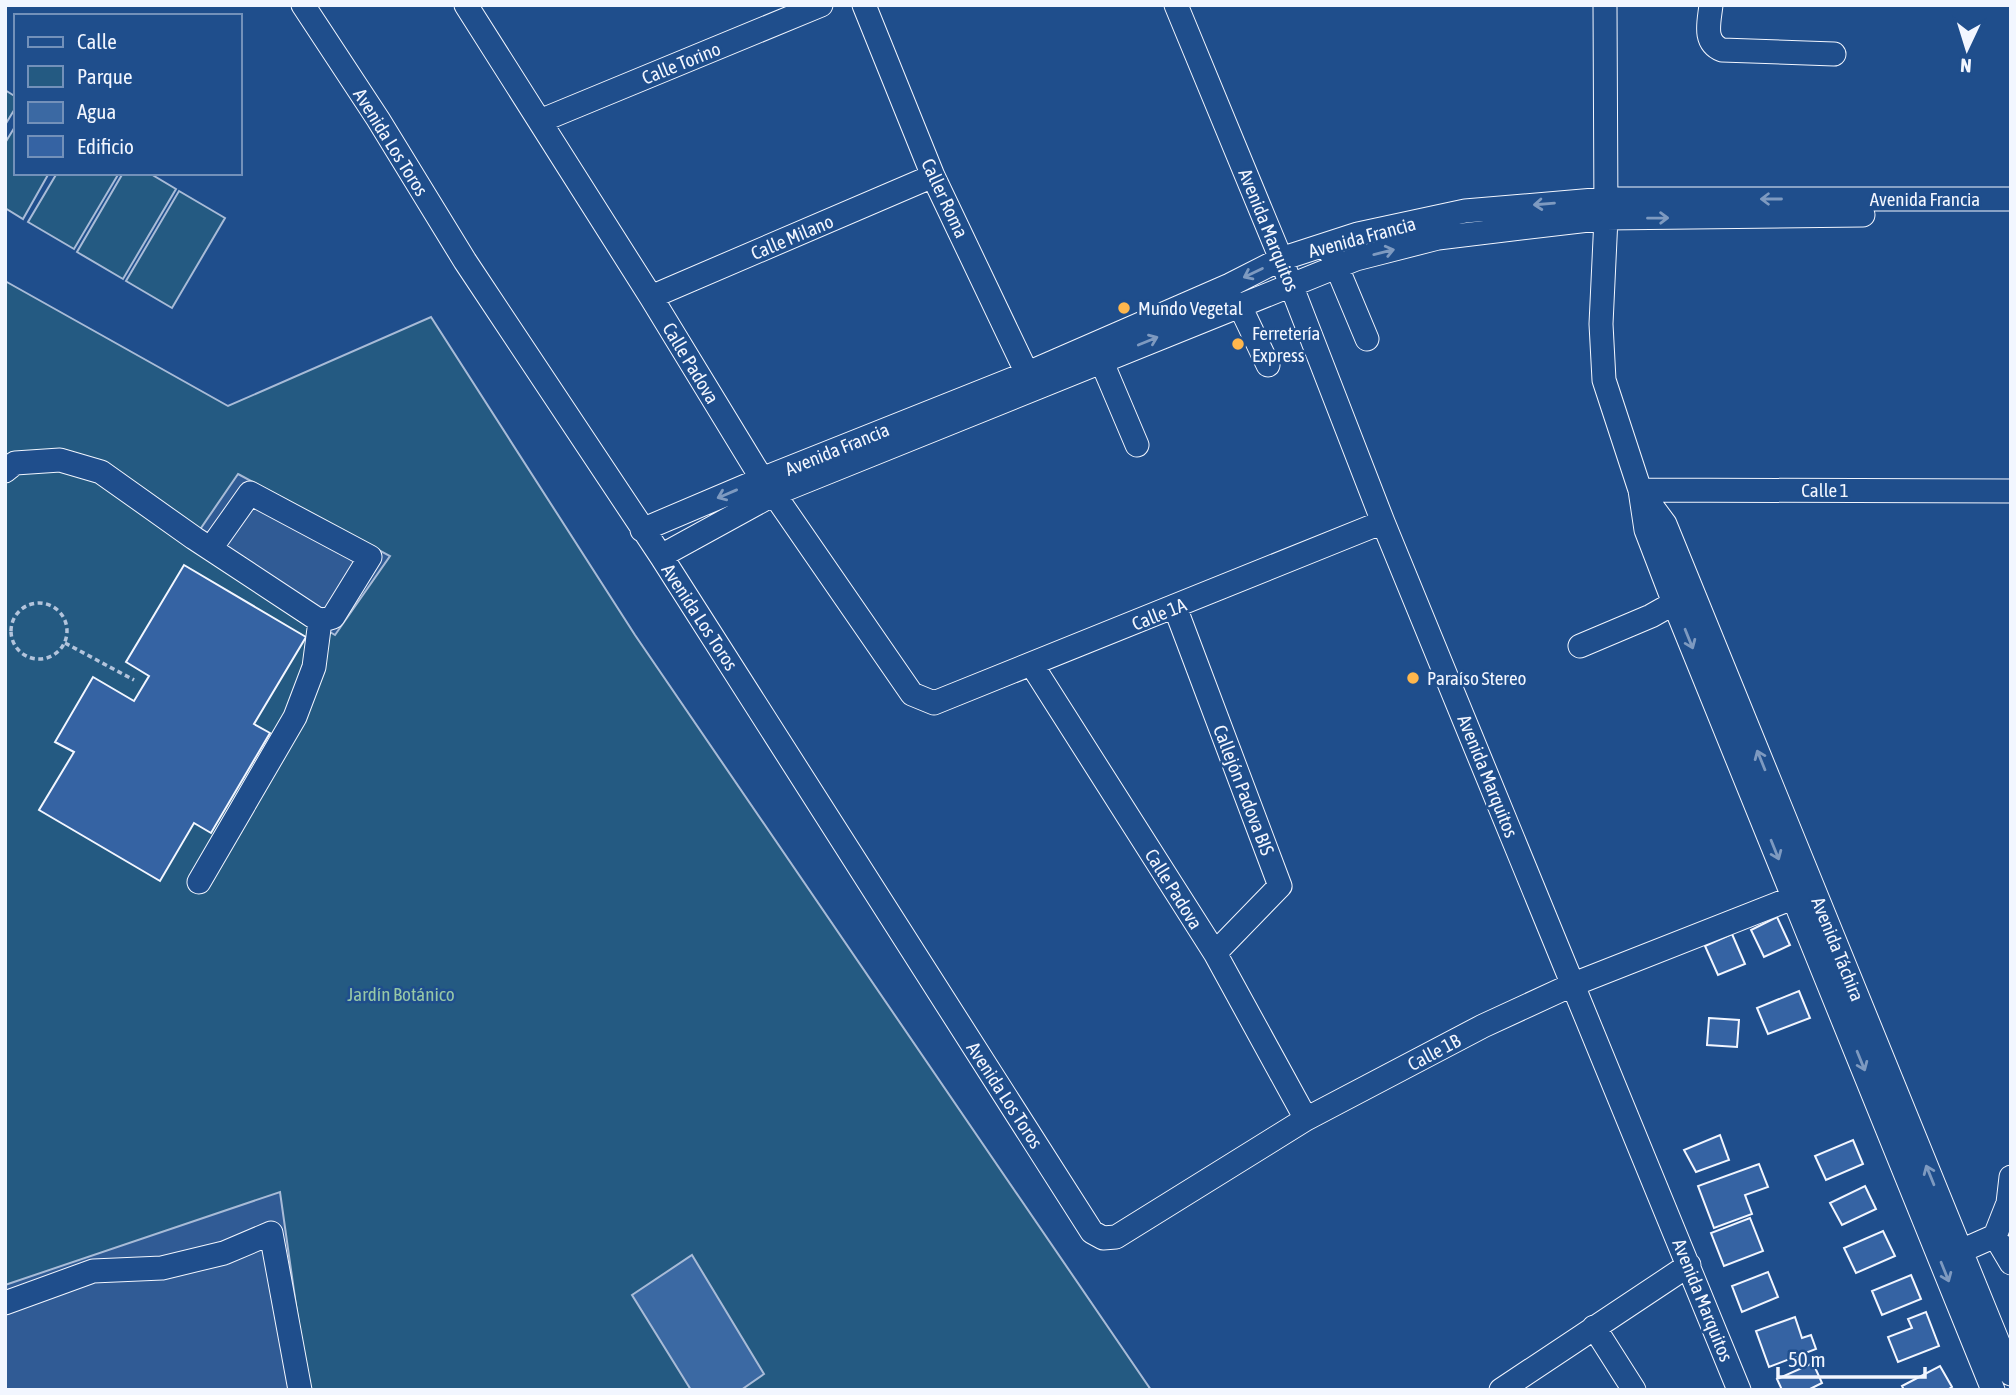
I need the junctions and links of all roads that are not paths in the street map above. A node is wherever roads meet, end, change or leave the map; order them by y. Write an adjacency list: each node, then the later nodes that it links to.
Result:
1 (303, 5): 31 (street, Avenida Los Toros)
2 (466, 5): 9 (street, Calle Padova)
3 (821, 5): 9 (street, Calle Torino)
4 (864, 5): 10 (street, Caller Roma)
5 (1176, 5): 15 (street, Avenida Marquitos)
6 (1605, 5): 12 (street)
7 (1711, 5): 8 (street)
8 (1834, 54)
9 (540, 121): 18 (street, Calle Padova)
10 (933, 176): 18 (street, Calle Milano); 23 (street, Caller Roma)
11 (2011, 199): 12 (street, Avenida Francia, one-way to 12)
12 (1606, 209): 13 (street, Avenida Francia, one-way to 13); 14 (street, Avenida Francia, one-way to 14); 16 (street, Avenida Francia, one-way to 12); 27 (street)
13 (2011, 215)
14 (1327, 244): 15 (street, Avenida Francia); 16 (street)
15 (1281, 259): 17 (street, Avenida Marquitos); 23 (street, Avenida Francia, one-way to 23)
16 (1337, 266): 17 (street, Avenida Francia); 20 (street)
17 (1290, 283): 19 (street, Avenida Francia); 29 (street, Avenida Marquitos)
18 (651, 298): 26 (street, Calle Padova)
19 (1238, 304): 21 (street, Avenida Francia, one-way to 19); 22 (street)
20 (1367, 339)
21 (1101, 360): 23 (street, Avenida Francia); 24 (street)
22 (1268, 365)
23 (1031, 380): 26 (street, Avenida Francia)
24 (1137, 445)
25 (5, 471): 32 (street)
26 (768, 486): 31 (street, Avenida Francia, one-way to 31); 33 (street, Avenida Francia); 39 (street, Calle Padova)
27 (1640, 490): 28 (street, Calle 1); 30 (street)
28 (2011, 491)
29 (1383, 522): 35 (street, Calle 1A); 43 (street, Avenida Marquitos)
30 (1656, 527): 34 (street); 48 (street, Avenida Táchira, one-way to 30)
31 (642, 530): 33 (street, Avenida Los Toros)
32 (211, 548): 36 (street); 36 (street)
33 (661, 556): 46 (street, Avenida Los Toros)
34 (1674, 603): 37 (street); 41 (street, one-way to 41)
35 (1175, 607): 38 (street, Calle 1A); 42 (street, Callejón Padova BIS)
36 (320, 621): 40 (street)
37 (1580, 646)
38 (1032, 665): 39 (street, Calle 1A); 42 (street, Calle Padova)
39 (934, 703)
40 (199, 882)
41 (1795, 897): 43 (street, Calle 1B); 58 (street, one-way to 58)
42 (1215, 953): 44 (street, Calle Padova)
43 (1574, 984): 44 (street, Calle 1B); 50 (street, Avenida Marquitos)
44 (1306, 1119): 46 (street, Calle 1B)
45 (2011, 1177): 47 (street)
46 (1092, 1232)
47 (1995, 1236): 48 (street); 49 (street)
48 (1961, 1251): 53 (street, Avenida Táchira)
49 (2011, 1264)
50 (1689, 1265): 52 (street); 57 (street, Avenida Marquitos)
51 (5, 1303): 54 (street)
52 (1594, 1326): 55 (street); 56 (street)
53 (2011, 1374)
54 (300, 1390)
55 (1501, 1390)
56 (1634, 1390)
57 (1739, 1390)
58 (1993, 1390)

